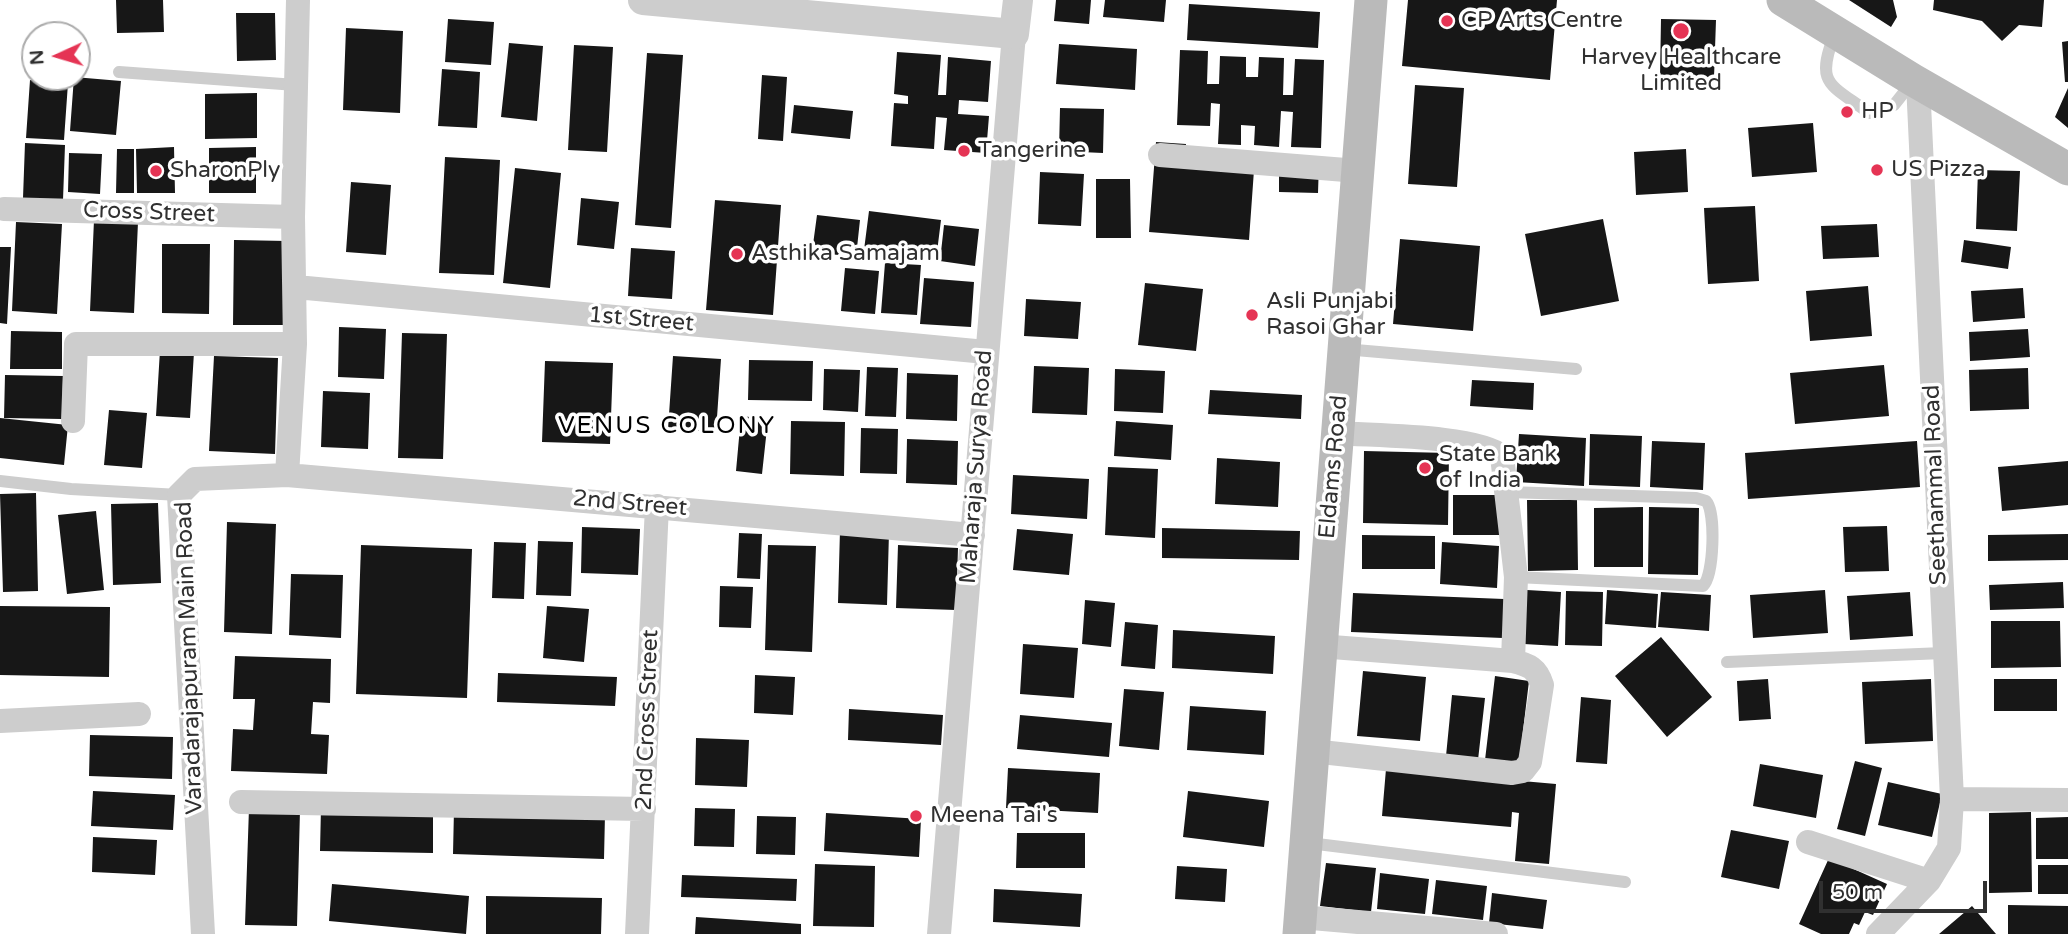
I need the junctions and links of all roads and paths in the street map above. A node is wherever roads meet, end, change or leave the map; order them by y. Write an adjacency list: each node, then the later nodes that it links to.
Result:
1 (298, 0): 11 (street)
2 (643, 0): 6 (street)
3 (1018, 0): 8 (street, Maharaja Surya Road)
4 (1371, 0): 14 (main road, Eldams Road)
5 (1783, 0): 7 (main road)
6 (772, 6): 8 (street)
7 (1836, 33): 10 (main road); 10 (lane)
8 (1014, 34): 20 (street, Maharaja Surya Road)
9 (119, 72): 11 (lane)
10 (1916, 82): 13 (main road); 32 (street, Seethammal Road)
11 (296, 85): 16 (street)
12 (1160, 155): 14 (street)
13 (2068, 169)
14 (1358, 171): 19 (main road, Eldams Road)
15 (4, 209): 16 (street, Cross Street)
16 (293, 217): 17 (street)
17 (296, 288): 18 (street); 20 (street, 1st Street)
18 (295, 344): 22 (street); 24 (street)
19 (1344, 349): 21 (lane); 23 (main road, Eldams Road)
20 (986, 352): 29 (street, Maharaja Surya Road)
21 (1576, 369)
22 (73, 421)
23 (1337, 433): 26 (street); 31 (main road, Eldams Road)
24 (287, 475): 27 (street, Varadarajapuram Main Road); 28 (street, 2nd Street)
25 (0, 481): 27 (lane)
26 (1507, 492): 30 (street); 30 (lane)
27 (179, 495): 47 (street, Varadarajapuram Main Road)
28 (657, 506): 29 (street, 2nd Street); 41 (street, 2nd Cross Street)
29 (973, 535): 49 (street, Maharaja Surya Road)
30 (1516, 577): 33 (street)
31 (1319, 646): 33 (street); 37 (main road, Eldams Road)
32 (1943, 653): 34 (lane); 38 (street, Seethammal Road)
33 (1513, 661): 37 (street)
34 (1727, 662)
35 (139, 714): 36 (street)
36 (0, 721)
37 (1312, 751): 42 (main road, Eldams Road)
38 (1952, 799): 39 (street); 44 (street, Seethammal Road)
39 (2068, 800)
40 (242, 802): 41 (street)
41 (644, 809): 48 (street, 2nd Cross Street)
42 (1305, 842): 45 (lane); 46 (main road, Eldams Road)
43 (1808, 842): 44 (street)
44 (1929, 881): 51 (street, Seethammal Road)
45 (1625, 883)
46 (1299, 925): 50 (street)
47 (203, 934)
48 (637, 934)
49 (939, 934)
50 (1496, 934)
51 (1878, 934)

